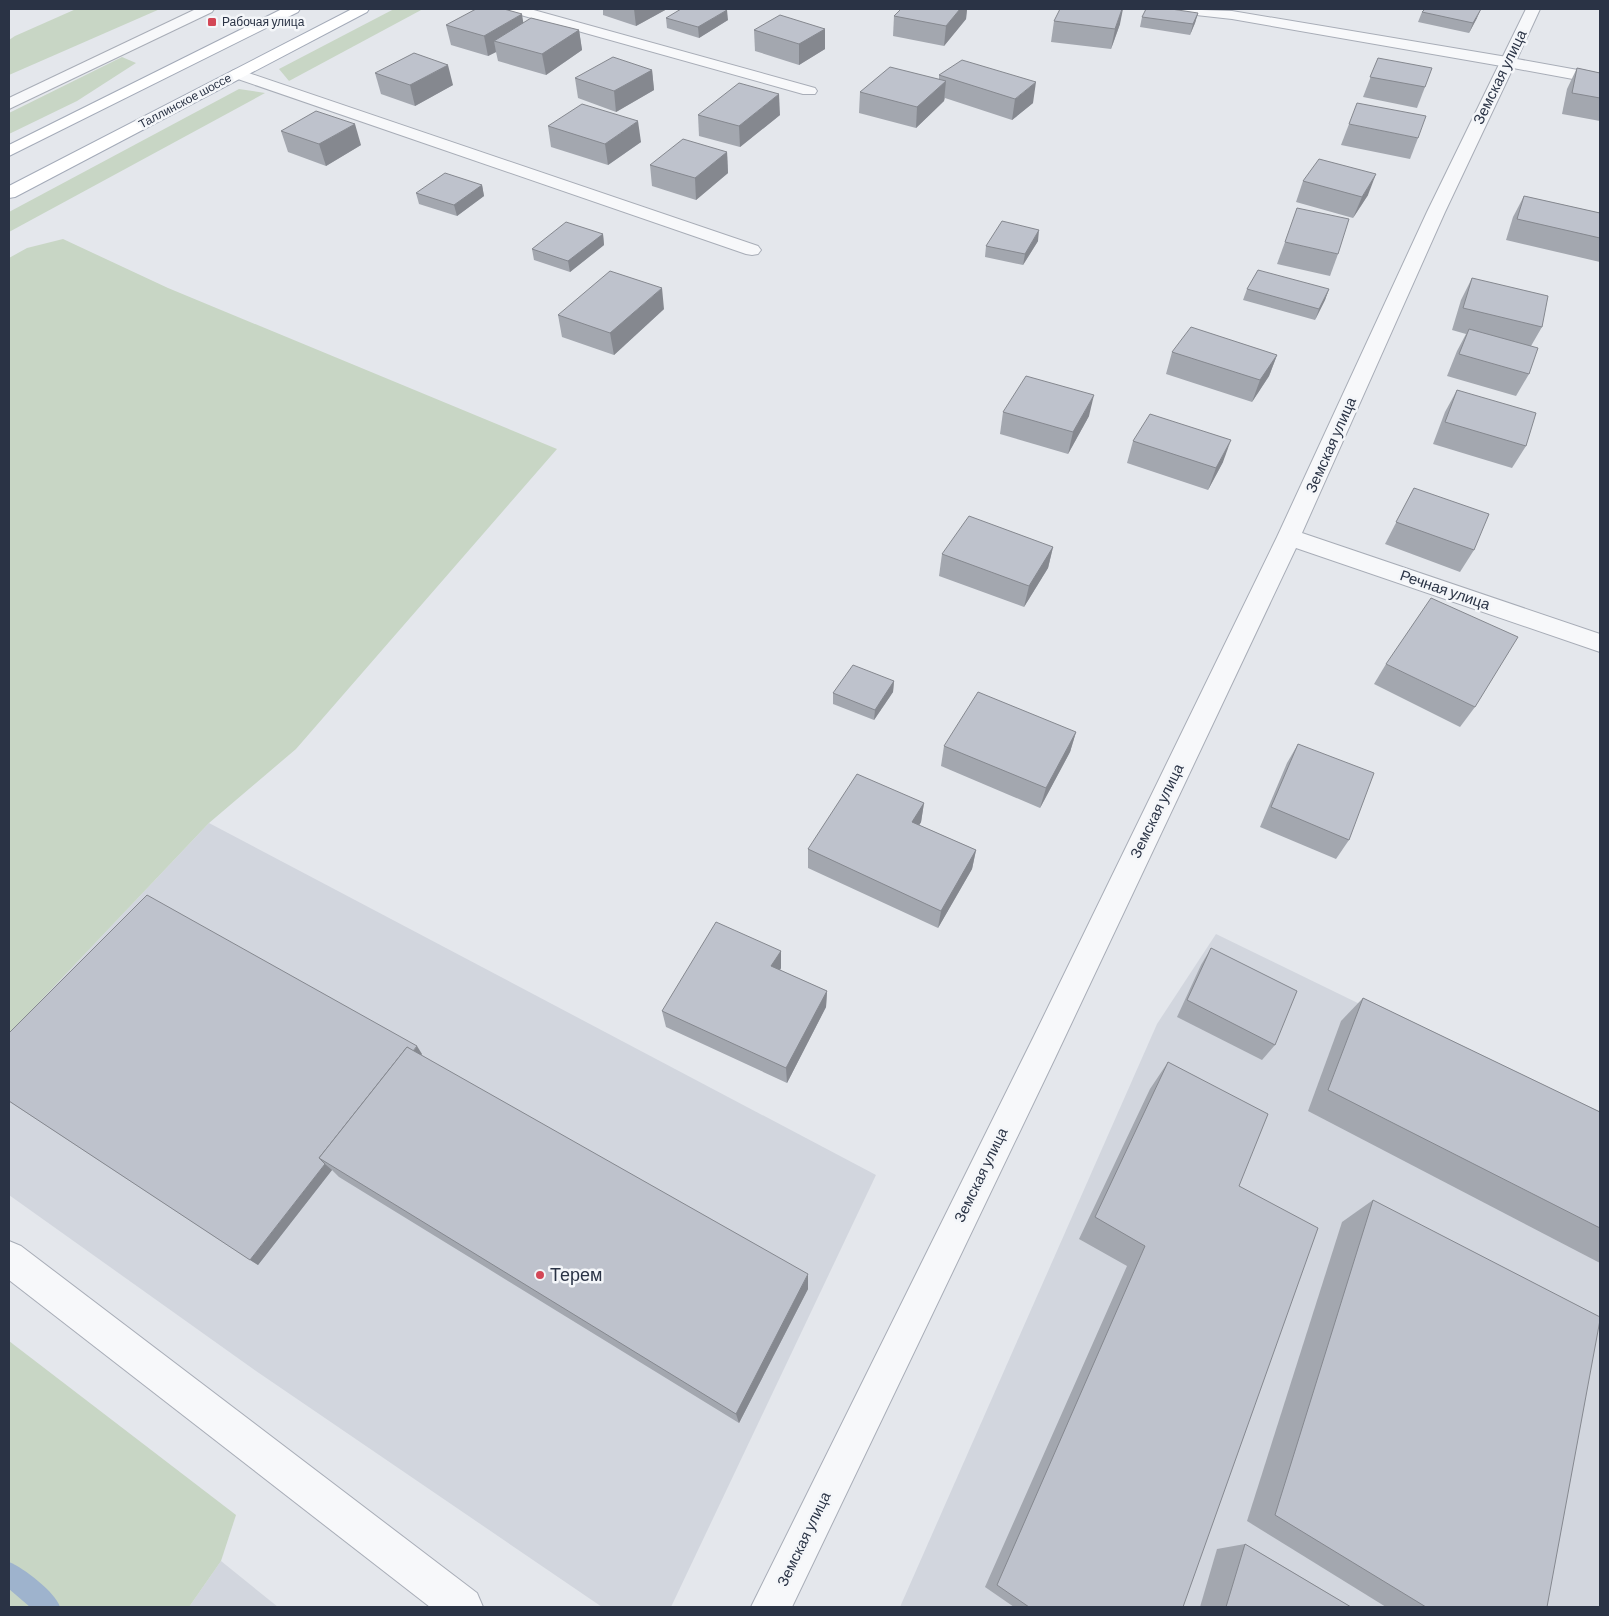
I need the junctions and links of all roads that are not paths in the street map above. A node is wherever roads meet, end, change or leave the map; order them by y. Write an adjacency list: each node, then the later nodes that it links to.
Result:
1 (208, 9): 11 (street)
2 (293, 9): 12 (main road)
3 (362, 9): 8 (main road, Таллинское шоссе)
4 (514, 9): 10 (street)
5 (1178, 9): 7 (street)
6 (1533, 9): 7 (street, Земская улица)
7 (1507, 62): 9 (street); 15 (street, Земская улица)
8 (237, 74): 13 (main road, Таллинское шоссе); 14 (street)
9 (1600, 79)
10 (809, 91)
11 (9, 104)
12 (9, 151)
13 (9, 193)
14 (752, 250)
15 (1289, 537): 16 (street, Речная улица); 19 (street, Земская улица)
16 (1600, 643)
17 (9, 1258): 18 (street)
18 (463, 1607)
19 (770, 1607)

